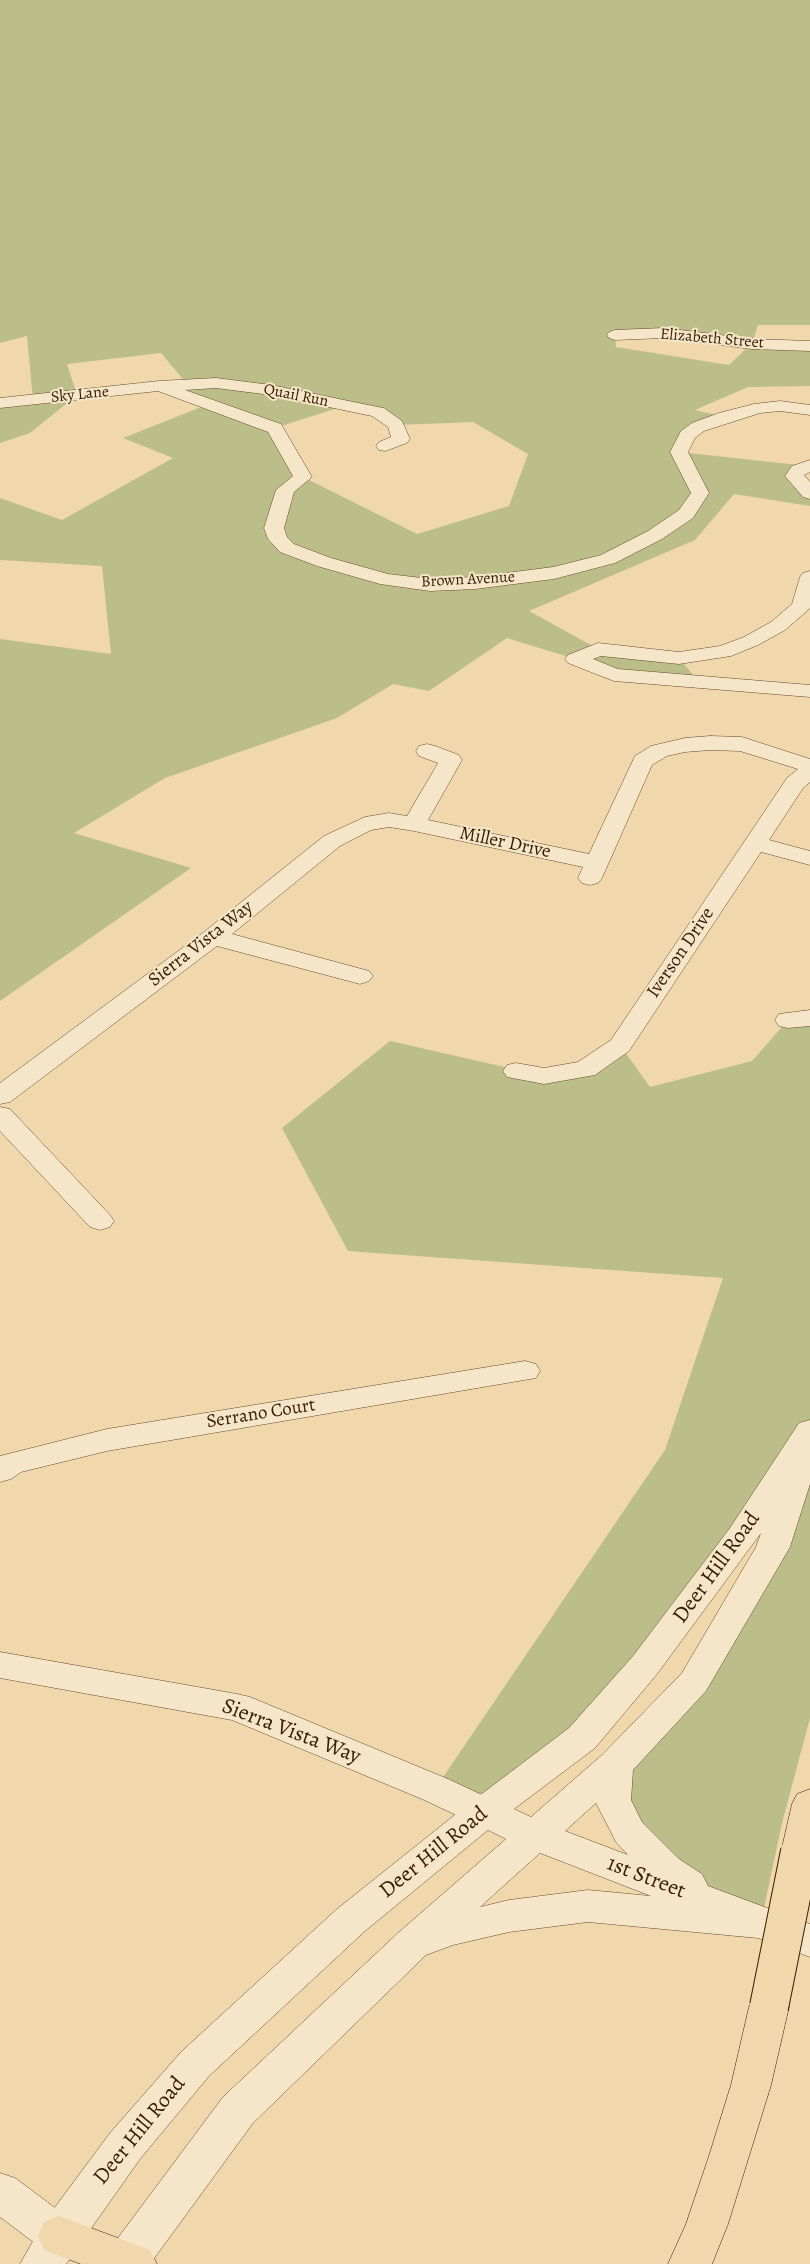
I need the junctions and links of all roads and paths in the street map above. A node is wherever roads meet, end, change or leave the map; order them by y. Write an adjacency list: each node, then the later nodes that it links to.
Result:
1 (615, 336): 2 (street, Elizabeth Street)
2 (810, 346)
3 (160, 386): 4 (street, Sky Lane); 5 (street, Brown Avenue); 6 (street, Quail Run)
4 (0, 403)
5 (810, 410)
6 (385, 446)
7 (810, 465): 8 (street)
8 (810, 493)
9 (810, 577): 10 (street)
10 (810, 691)
11 (427, 751): 14 (street)
12 (810, 766): 14 (street, Miller Drive)
13 (810, 771): 15 (street, Iverson Drive)
14 (414, 824): 17 (street, Sierra Vista Way)
15 (755, 842): 16 (street); 19 (street, Iverson Drive)
16 (810, 858)
17 (213, 937): 18 (street); 20 (street, Sierra Vista Way)
18 (360, 976)
19 (516, 1071)
20 (0, 1096)
21 (0, 1115): 22 (street)
22 (100, 1221)
23 (525, 1371): 26 (street, Serrano Court)
24 (810, 1431): 30 (street, Deer Hill Road)
25 (810, 1436): 28 (street, Deer Hill Road)
26 (0, 1471)
27 (0, 1665): 30 (street, Sierra Vista Way)
28 (615, 1765): 31 (street, Deer Hill Road); 32 (street)
29 (810, 1804): 38 (highway, bridge)
30 (484, 1812): 31 (street, 1st Street); 36 (street, Deer Hill Road)
31 (534, 1835): 32 (street, 1st Street); 34 (street, Deer Hill Road)
32 (745, 1916): 33 (street, 1st Street); 34 (street)
33 (810, 1941)
34 (412, 1944): 37 (street, Deer Hill Road)
35 (0, 2192): 36 (street)
36 (59, 2255): 37 (highway)
37 (129, 2262)
38 (690, 2264)

